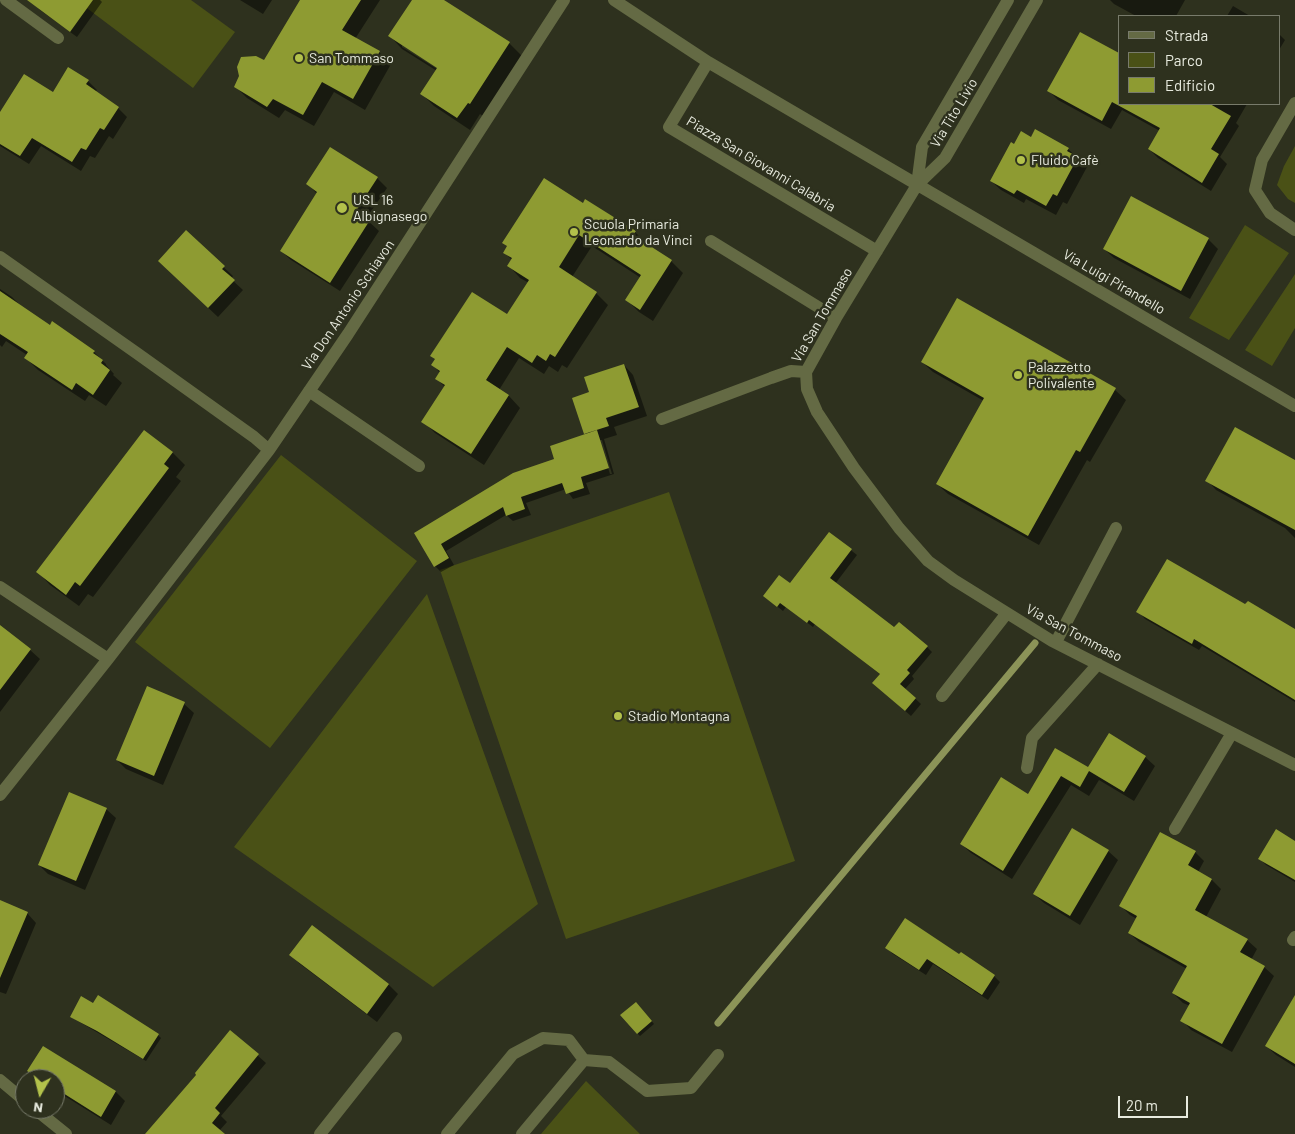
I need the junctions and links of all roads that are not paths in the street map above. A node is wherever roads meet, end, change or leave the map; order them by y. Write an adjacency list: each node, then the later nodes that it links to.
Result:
1 (6, 0): 6 (street)
2 (564, 0): 16 (street, Via Don Antonio Schiavon)
3 (614, 0): 7 (street)
4 (1008, 0): 9 (street, Via Tito Livio)
5 (1037, 0): 9 (street, Via Tito Livio)
6 (58, 38)
7 (708, 62): 9 (street); 12 (street, Piazza San Giovanni Calabria)
8 (1295, 103): 10 (street)
9 (917, 185): 12 (street, Via San Tommaso); 17 (street, Via Luigi Pirandello)
10 (1295, 230)
11 (711, 240): 14 (street)
12 (877, 251): 14 (street, Via San Tommaso)
13 (0, 258): 19 (street)
14 (836, 318): 15 (street, Via San Tommaso)
15 (806, 372): 18 (street); 23 (street, Via San Tommaso)
16 (309, 391): 19 (street, Via Don Antonio Schiavon); 20 (street)
17 (1295, 406)
18 (662, 419)
19 (269, 450): 25 (street, Via Don Antonio Schiavon)
20 (419, 466)
21 (1116, 528): 24 (street)
22 (0, 587): 25 (street)
23 (1007, 614): 24 (street, Via San Tommaso); 27 (street)
24 (1056, 642): 26 (street, Via San Tommaso)
25 (108, 659): 31 (street, Via Don Antonio Schiavon)
26 (1098, 664): 28 (street, Via San Tommaso); 30 (street)
27 (942, 696)
28 (1232, 732): 29 (street, Via San Tommaso); 32 (street)
29 (1295, 765)
30 (1027, 768)
31 (0, 795)
32 (1176, 829)
33 (396, 1038): 40 (street)
34 (718, 1055): 35 (street)
35 (584, 1060): 41 (street); 42 (street)
36 (0, 1080): 37 (street)
37 (15, 1093)
38 (47, 1119): 39 (street)
39 (66, 1134)
40 (320, 1134)
41 (447, 1134)
42 (522, 1134)

